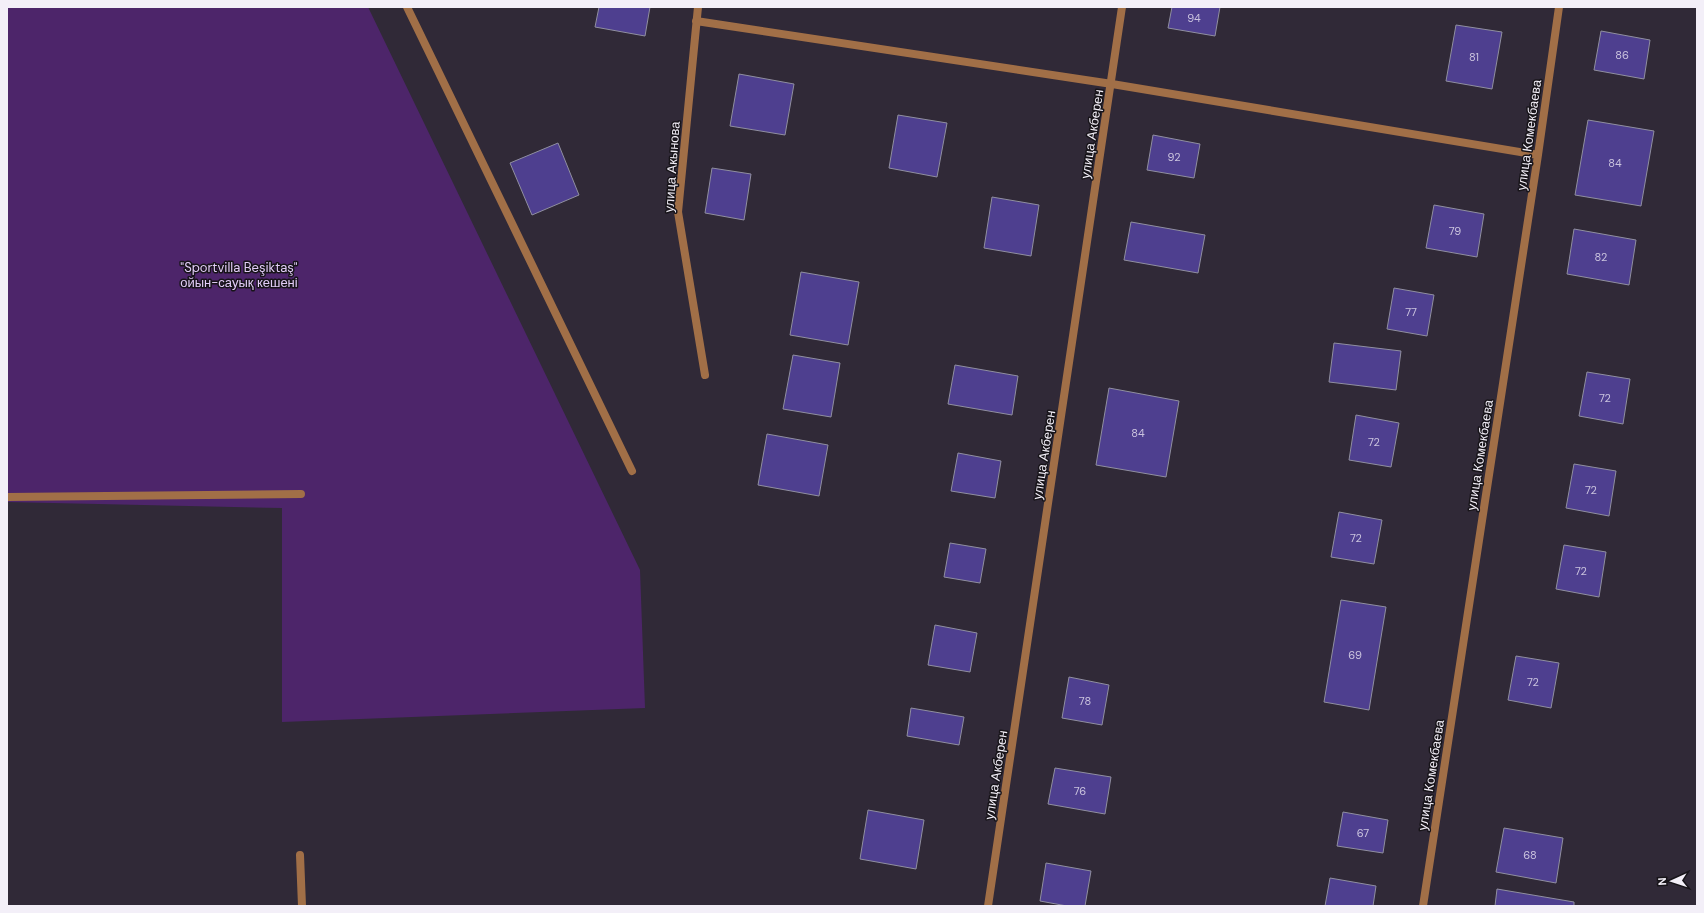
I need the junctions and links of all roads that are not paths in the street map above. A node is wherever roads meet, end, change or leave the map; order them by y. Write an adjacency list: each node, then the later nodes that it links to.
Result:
1 (407, 7): 9 (street)
2 (698, 7): 5 (street, улица Акынова)
3 (1122, 7): 6 (street, улица Акберен)
4 (1559, 7): 7 (street, улица Комекбаева)
5 (696, 21): 6 (street); 8 (street, улица Акынова)
6 (1112, 84): 7 (street); 14 (street, улица Акберен)
7 (1538, 155): 15 (street, улица Комекбаева)
8 (705, 375)
9 (632, 471)
10 (301, 494): 11 (street)
11 (7, 497)
12 (300, 855): 13 (street)
13 (302, 906)
14 (988, 906)
15 (1423, 906)

